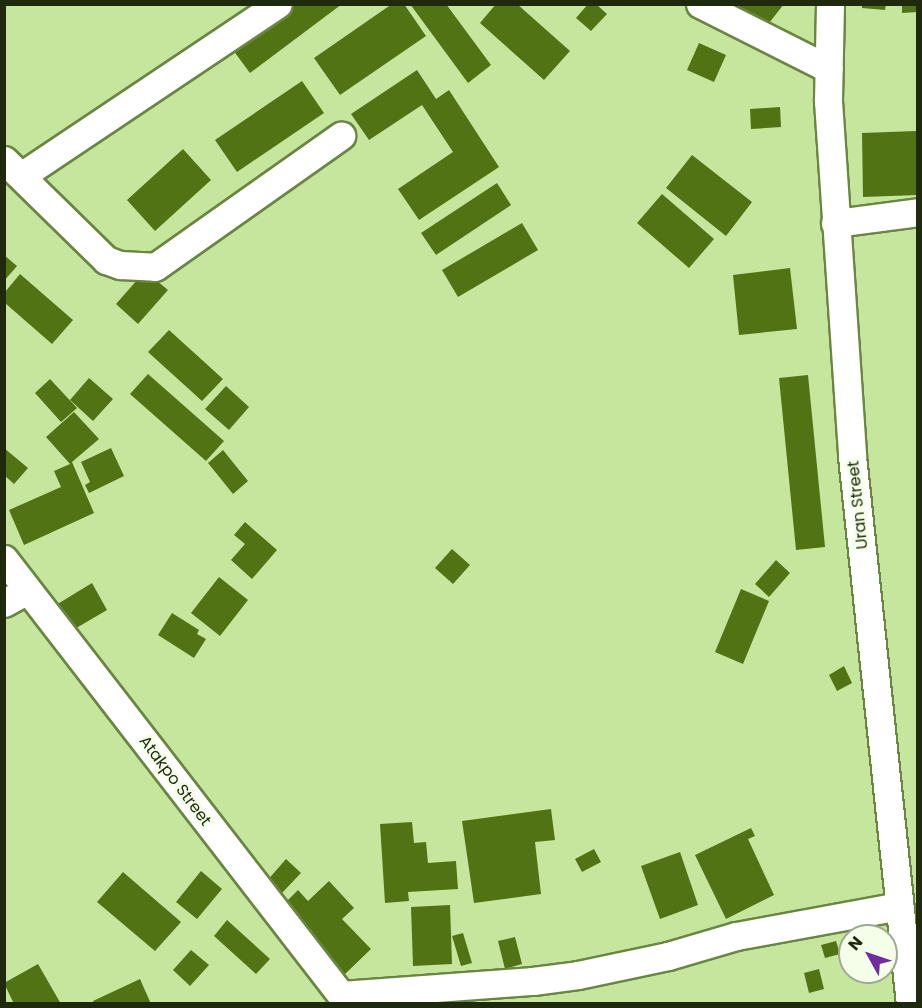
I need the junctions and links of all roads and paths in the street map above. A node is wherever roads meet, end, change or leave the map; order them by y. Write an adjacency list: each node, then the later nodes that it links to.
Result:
1 (278, 4): 6 (street)
2 (700, 4): 4 (street)
3 (830, 4): 4 (street, Uran Street)
4 (829, 69): 8 (street, Uran Street)
5 (341, 136): 6 (street)
6 (13, 168)
7 (918, 212): 8 (street)
8 (835, 223): 11 (street, Uran Street)
9 (4, 559): 10 (street, Atakpo Street)
10 (16, 596): 12 (street, Atakpo Street)
11 (899, 906): 12 (street); 13 (street, Uran Street)
12 (343, 999)
13 (910, 1004)

